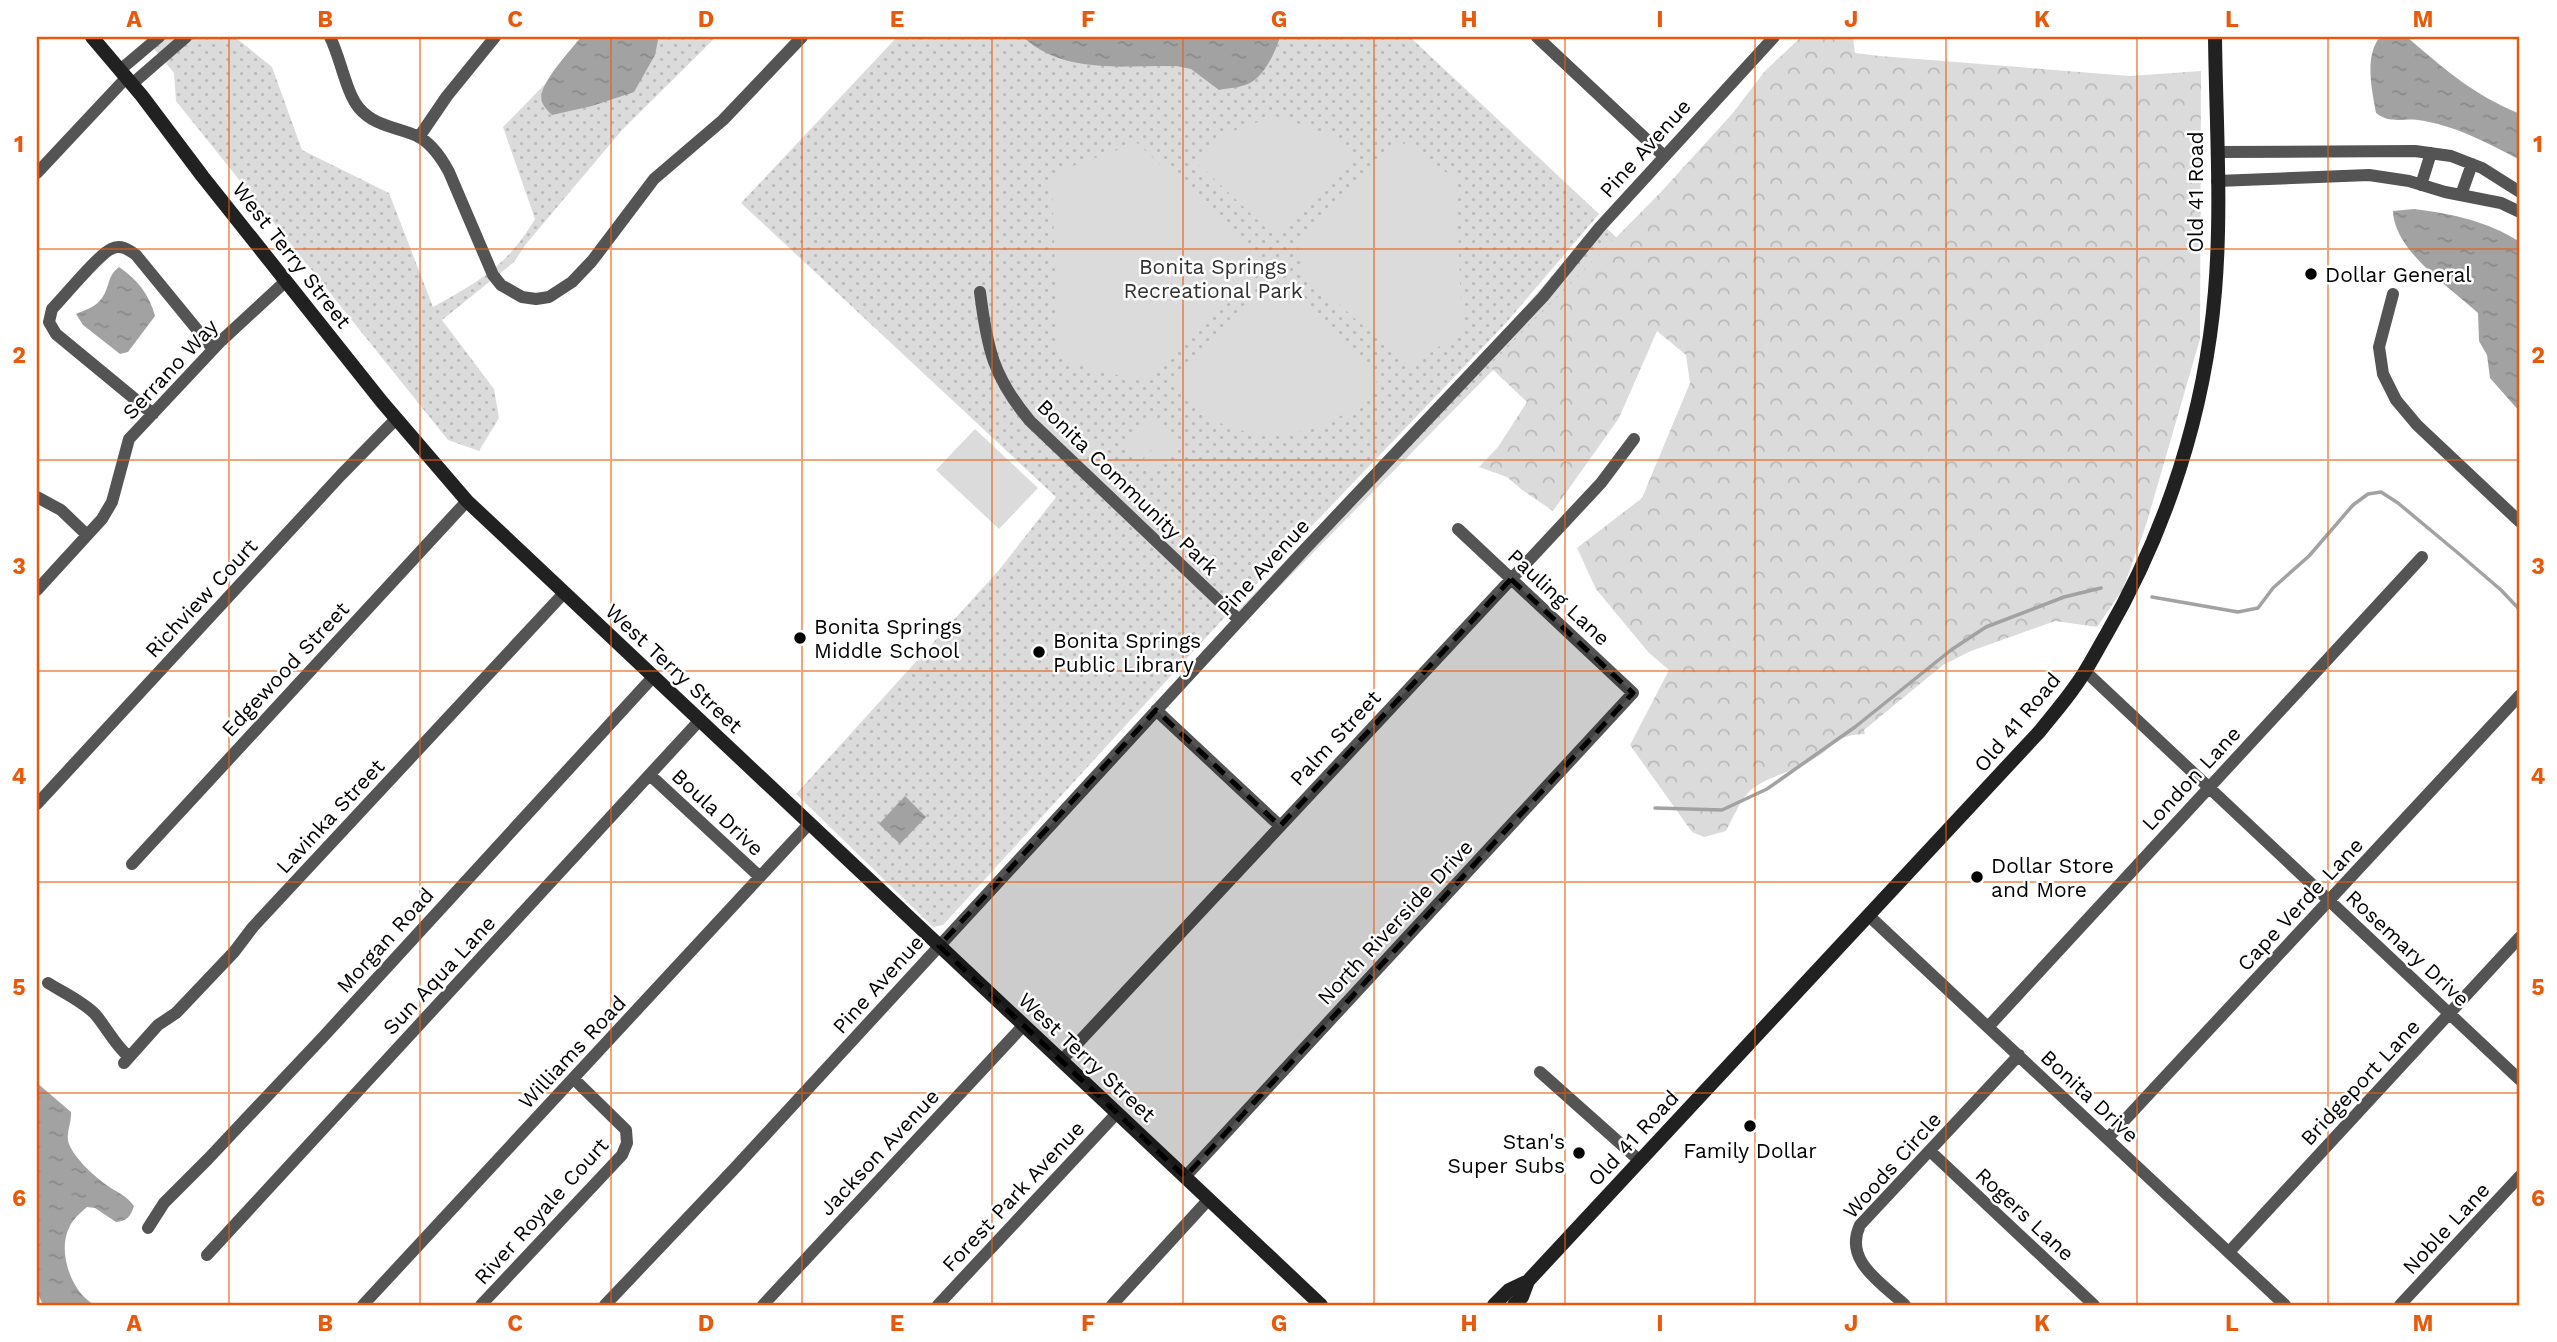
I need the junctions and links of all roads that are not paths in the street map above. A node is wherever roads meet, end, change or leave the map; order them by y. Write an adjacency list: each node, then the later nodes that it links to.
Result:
1 (92, 37): 10 (street, West Terry Street)
2 (159, 37): 10 (street)
3 (186, 37): 10 (street)
4 (330, 37): 11 (street)
5 (495, 37): 11 (street)
6 (802, 37): 11 (street)
7 (1537, 37): 14 (street)
8 (1774, 37): 14 (street, Pine Avenue)
9 (2215, 37): 12 (street, Old 41 Road)
10 (126, 77): 16 (street); 22 (street, West Terry Street)
11 (419, 137)
12 (2217, 152): 13 (street); 17 (street, Old 41 Road)
13 (2431, 153): 15 (street); 18 (street)
14 (1664, 156): 38 (street, Pine Avenue)
15 (2472, 164): 19 (street); 20 (street)
16 (37, 173)
17 (2217, 181): 18 (street); 39 (street, Old 41 Road)
18 (2421, 185): 20 (street)
19 (2520, 192)
20 (2461, 195): 21 (street)
21 (2520, 212)
22 (286, 281): 25 (street, Serrano Way); 27 (street, West Terry Street)
23 (980, 292): 38 (street, Bonita Community Park)
24 (2393, 294): 31 (street)
25 (213, 349): 26 (street, Serrano Way); 26 (street)
26 (153, 414): 33 (street, Serrano Way)
27 (396, 419): 30 (street, West Terry Street); 47 (street, Richview Court)
28 (1634, 439): 35 (street, Palm Street)
29 (37, 497): 33 (street)
30 (467, 501): 37 (street, West Terry Street); 50 (street, Edgewood Street)
31 (2520, 522)
32 (1458, 529): 35 (street, Pauling Lane)
33 (87, 535): 36 (street, Serrano Way)
34 (2422, 557): 46 (street, London Lane)
35 (1511, 579): 41 (street, Pauling Lane); 49 (street, Palm Street)
36 (37, 590)
37 (564, 593): 40 (street, West Terry Street); 56 (street, Lavinka Street)
38 (1239, 620): 43 (street, Pine Avenue)
39 (2085, 671): 46 (street, Rosemary Drive); 53 (street, Old 41 Road)
40 (653, 677): 44 (street, West Terry Street); 72 (street, Morgan Road)
41 (1633, 693): 70 (street, North Riverside Drive)
42 (2520, 695): 52 (street, Cape Verde Lane)
43 (1156, 710): 49 (street); 55 (street, Pine Avenue)
44 (699, 720): 45 (street, Sun Aqua Lane); 48 (street, West Terry Street)
45 (650, 775): 51 (street, Boula Drive); 74 (street, Sun Aqua Lane)
46 (2209, 788): 52 (street, Rosemary Drive); 59 (street, London Lane)
47 (37, 804)
48 (809, 824): 51 (street, Williams Road); 55 (street, West Terry Street)
49 (1280, 826): 61 (street, Palm Street)
50 (131, 864)
51 (760, 877): 63 (street, Williams Road)
52 (2329, 900): 57 (street, Rosemary Drive); 66 (street, Cape Verde Lane)
53 (1868, 915): 59 (street, Bonita Drive); 68 (street, Old 41 Road)
54 (2520, 937): 57 (street, Bridgeport Lane)
55 (939, 946): 58 (street, West Terry Street); 79 (street, Pine Avenue)
56 (48, 984)
57 (2449, 1013): 64 (street, Rosemary Drive); 73 (street, Bridgeport Lane)
58 (1023, 1026): 61 (street, West Terry Street); 80 (street, Jackson Avenue)
59 (1989, 1026): 60 (street, Bonita Drive)
60 (2019, 1055): 66 (street, Bonita Drive); 67 (street, Woods Circle)
61 (1061, 1061): 65 (street, West Terry Street)
62 (1541, 1072): 68 (street)
63 (573, 1079): 77 (street, Williams Road); 78 (street, River Royale Court)
64 (2520, 1080)
65 (1117, 1113): 70 (street, West Terry Street); 81 (street, Forest Park Avenue)
66 (2108, 1138): 73 (street, Bonita Drive)
67 (1930, 1151): 87 (street, Woods Circle); 88 (street, Rogers Lane)
68 (1640, 1161): 76 (street, Old 41 Road)
69 (2520, 1176): 90 (street, Noble Lane)
70 (1185, 1177): 71 (street, West Terry Street)
71 (1209, 1199): 75 (street, West Terry Street); 82 (street)
72 (148, 1228)
73 (2229, 1252): 89 (street, Bonita Drive)
74 (207, 1255)
75 (1289, 1275): 83 (street, West Terry Street); 84 (street, West Terry Street)
76 (1528, 1282): 85 (street, Old 41 Road); 86 (street, Old 41 Road)
77 (363, 1305)
78 (481, 1305)
79 (606, 1305)
80 (763, 1305)
81 (938, 1305)
82 (1112, 1305)
83 (1321, 1305)
84 (1332, 1305)
85 (1494, 1305)
86 (1514, 1305)
87 (1905, 1305)
88 (2094, 1305)
89 (2285, 1305)
90 (2400, 1305)

